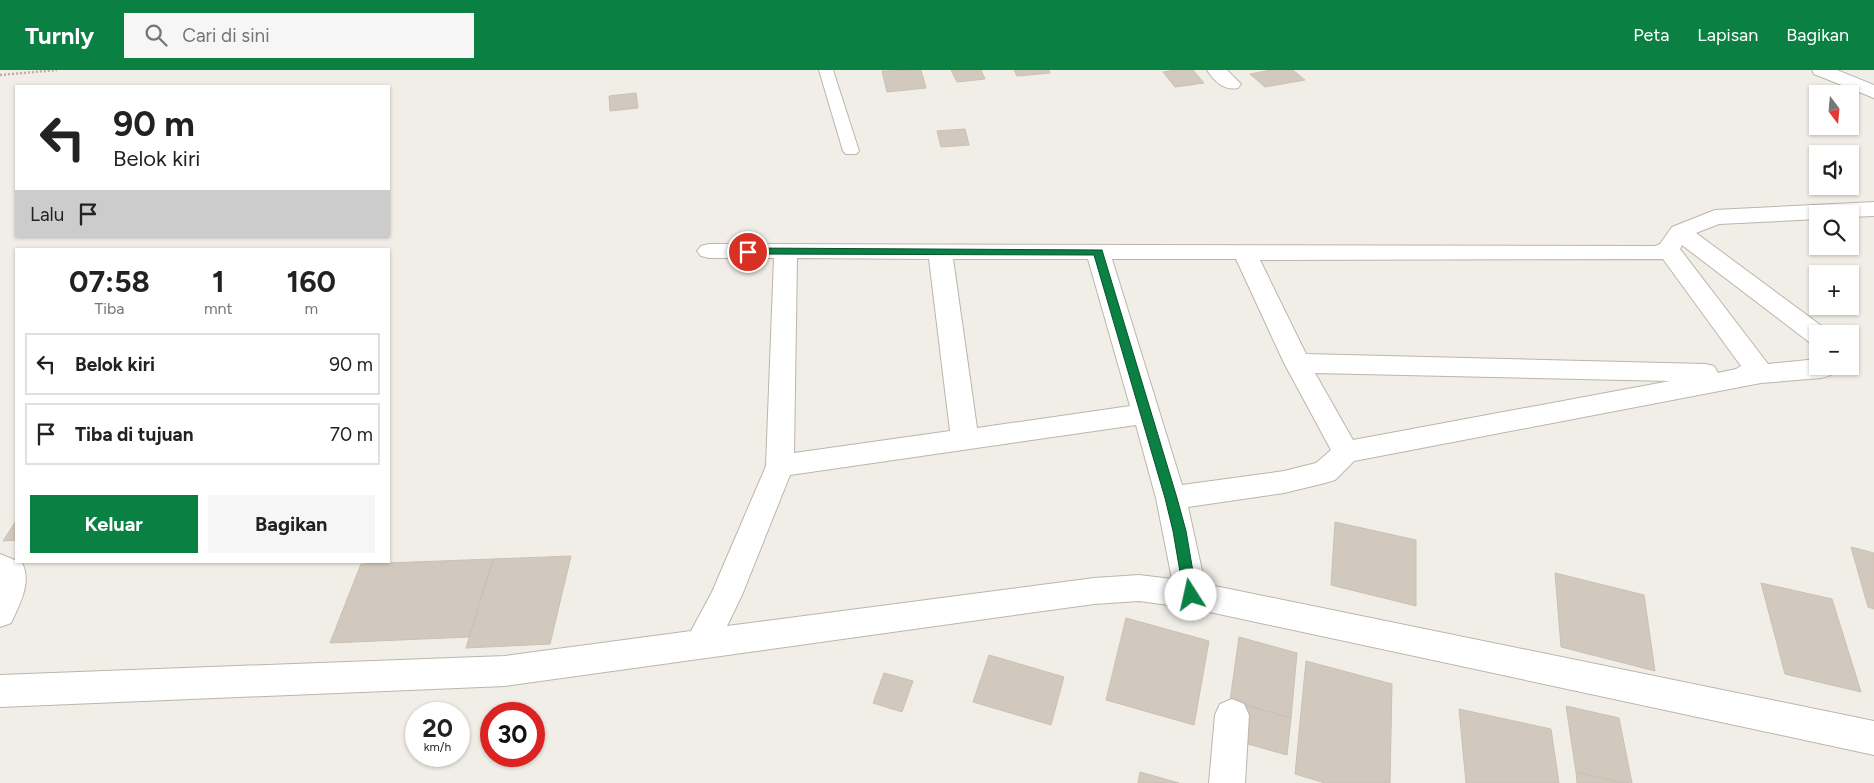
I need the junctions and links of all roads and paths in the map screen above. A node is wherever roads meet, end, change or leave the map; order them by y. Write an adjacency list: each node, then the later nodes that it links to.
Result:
1 (16, 70): 6 (path)
2 (57, 70): 6 (path)
3 (826, 70): 10 (lane)
4 (1216, 70): 8 (street)
5 (1821, 70): 9 (street)
6 (12, 74): 7 (path)
7 (0, 75)
8 (1231, 84)
9 (1874, 92)
10 (851, 151)
11 (1874, 209): 12 (street)
12 (1674, 241): 17 (street); 18 (street); 21 (street)
13 (709, 252): 14 (street)
14 (786, 252): 15 (street); 25 (street)
15 (940, 252): 16 (street); 23 (street)
16 (1098, 252): 17 (street); 22 (street)
17 (1245, 253): 19 (street)
18 (1809, 330)
19 (1297, 363): 21 (street); 24 (street)
20 (1809, 370): 21 (street)
21 (1761, 374): 24 (street)
22 (1146, 414): 23 (street); 26 (street)
23 (965, 440): 25 (street)
24 (1346, 452): 26 (street)
25 (780, 466): 30 (street)
26 (1171, 498): 28 (street)
27 (0, 567): 29 (street)
28 (1191, 595): 30 (street); 33 (street)
29 (0, 613)
30 (701, 644): 31 (street)
31 (0, 691)
32 (1232, 715): 34 (street)
33 (1874, 738)
34 (1227, 783)

